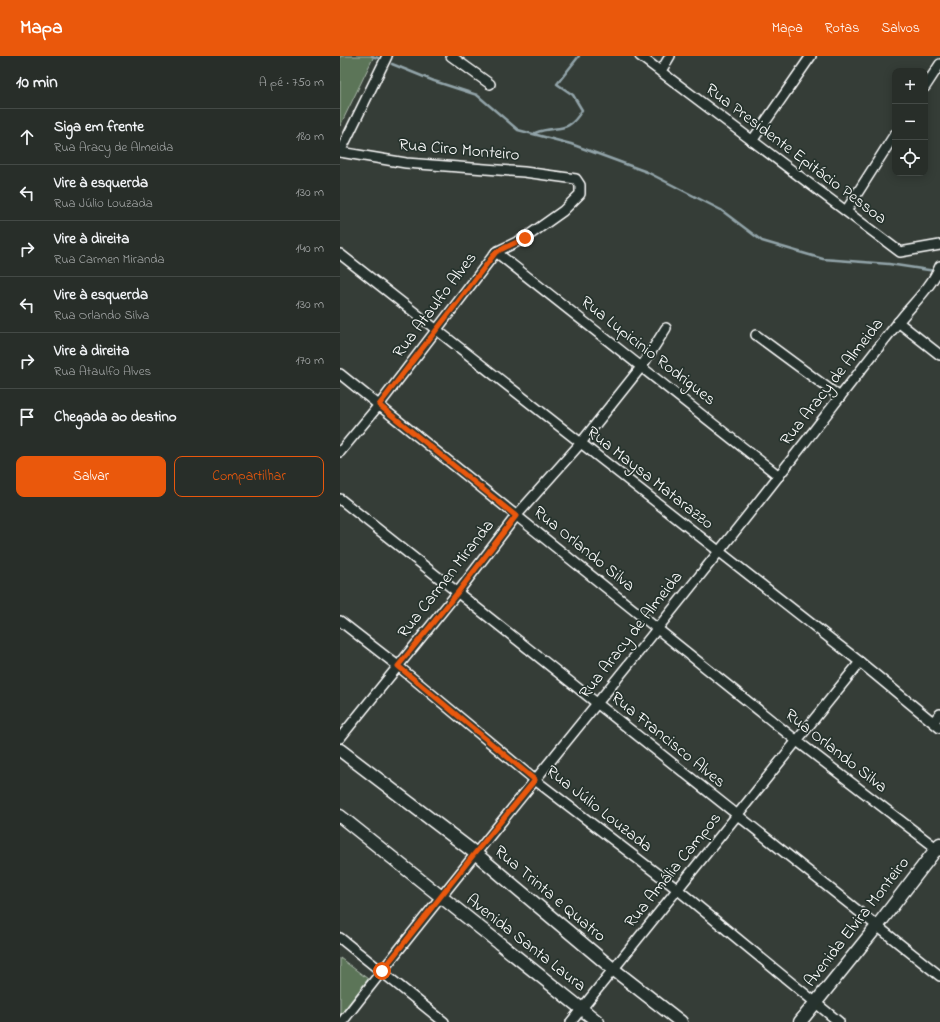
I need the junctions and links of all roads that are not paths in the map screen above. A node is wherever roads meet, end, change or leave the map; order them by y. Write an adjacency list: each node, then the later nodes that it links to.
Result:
1 (387, 56): 12 (street)
2 (451, 56): 9 (street)
3 (640, 56): 7 (street, Rua Presidente Epitácio Pessoa)
4 (670, 56): 7 (street)
5 (811, 56): 11 (street)
6 (940, 64): 8 (street)
7 (660, 71): 11 (street, Rua Presidente Epitácio Pessoa)
8 (928, 82)
9 (490, 84)
10 (892, 139): 14 (street)
11 (752, 141): 14 (street, Rua Presidente Epitácio Pessoa)
12 (340, 152): 13 (street, Rua Ciro Monteiro)
13 (576, 179): 16 (street, Rua Ataulfo Alves)
14 (846, 211): 15 (street, Rua Presidente Epitácio Pessoa)
15 (940, 245)
16 (496, 252): 21 (street, Rua Ataulfo Alves); 24 (street, Rua Lupicinio Rodrigues)
17 (340, 254): 21 (street, Rua Maysa Matarazzo)
18 (937, 276): 19 (street, Rua Aracy de Almeida)
19 (898, 322): 23 (street); 26 (street, Rua Aracy de Almeida)
20 (666, 328): 24 (street, Rua Carmen Miranda)
21 (438, 329): 27 (street, Rua Ataulfo Alves); 28 (street, Rua Maysa Matarazzo)
22 (756, 335): 26 (street)
23 (940, 355)
24 (642, 366): 28 (street, Rua Carmen Miranda); 30 (street, Rua Lupicinio Rodrigues)
25 (340, 374): 27 (street, Rua Orlando Silva)
26 (840, 397): 30 (street, Rua Aracy de Almeida)
27 (379, 405): 29 (street, Rua Ataulfo Alves); 32 (street, Rua Orlando Silva)
28 (580, 444): 32 (street, Rua Carmen Miranda); 33 (street, Rua Maysa Matarazzo)
29 (340, 452)
30 (779, 476): 33 (street, Rua Aracy de Almeida)
31 (340, 499): 34 (street, Rua Francisco Alves)
32 (516, 516): 34 (street, Rua Carmen Miranda); 36 (street, Rua Orlando Silva)
33 (718, 550): 36 (street, Rua Aracy de Almeida); 37 (street, Rua Maysa Matarazzo)
34 (458, 592): 38 (street, Rua Carmen Miranda); 39 (street, Rua Francisco Alves)
35 (340, 621): 38 (street, Rua Júlio Louzada)
36 (658, 628): 39 (street, Rua Aracy de Almeida); 43 (street, Rua Orlando Silva)
37 (860, 662): 41 (street, Rua Maysa Matarazzo); 43 (street, Rua Amália Campos)
38 (398, 666): 42 (street, Rua Carmen Miranda); 45 (street, Rua Júlio Louzada)
39 (597, 704): 45 (street, Rua Aracy de Almeida); 46 (street, Rua Francisco Alves)
40 (940, 714): 41 (street)
41 (937, 725)
42 (340, 738)
43 (797, 741): 46 (street, Rua Amália Campos); 48 (street, Rua Orlando Silva)
44 (340, 750): 49 (street, Rua Trinta e Quatro)
45 (535, 780): 49 (street, Rua Aracy de Almeida); 50 (street, Rua Júlio Louzada)
46 (737, 815): 50 (street, Rua Amália Campos); 52 (street, Rua Francisco Alves)
47 (340, 816): 51 (street, Avenida Santa Laura)
48 (939, 848): 52 (street, Avenida Elvira Monteiro)
49 (475, 853): 51 (street, Rua Aracy de Almeida); 54 (street, Rua Trinta e Quatro)
50 (678, 889): 54 (street, Rua Amália Campos); 57 (street, Rua Júlio Louzada)
51 (440, 897): 55 (street, Rua Aracy de Almeida); 58 (street, Avenida Santa Laura)
52 (878, 926): 56 (street, Rua Francisco Alves); 57 (street, Avenida Elvira Monteiro)
53 (340, 938): 55 (street)
54 (613, 969): 58 (street, Rua Amália Campos); 63 (street, Rua Trinta e Quatro)
55 (382, 971): 59 (street, Rua Aracy de Almeida); 60 (street)
56 (940, 976)
57 (815, 1003): 64 (street, Avenida Elvira Monteiro); 65 (street, Rua Júlio Louzada)
58 (581, 1009): 61 (street, Rua Amália Campos); 62 (street, Avenida Santa Laura)
59 (342, 1022)
60 (444, 1022)
61 (571, 1022)
62 (598, 1022)
63 (681, 1022)
64 (800, 1022)
65 (839, 1022)

